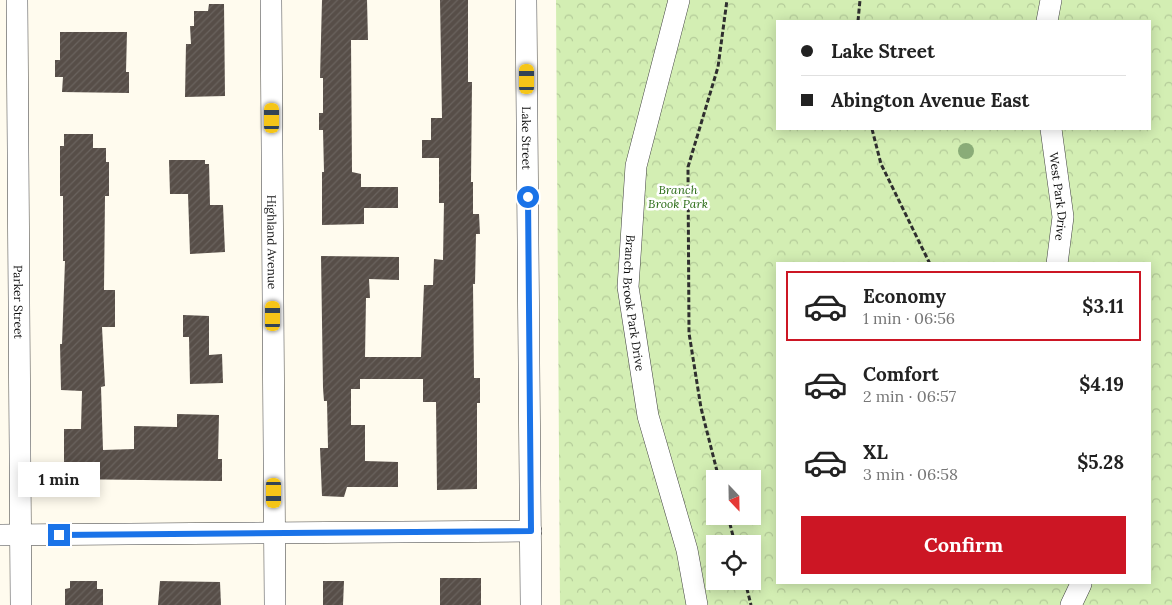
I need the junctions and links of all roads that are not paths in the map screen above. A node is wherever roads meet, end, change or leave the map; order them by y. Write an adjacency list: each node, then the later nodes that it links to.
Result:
1 (17, 0): 11 (street, Parker Street)
2 (271, 0): 10 (street, Highland Avenue)
3 (526, 0): 9 (street, Lake Street)
4 (680, 0): 16 (street, Branch Brook Park Drive)
5 (1051, 0): 6 (street)
6 (1047, 20)
7 (1051, 130): 8 (street, West Park Drive)
8 (1057, 262)
9 (531, 531): 10 (street); 15 (street, Lake Street)
10 (274, 533): 11 (street); 14 (street, Highland Avenue)
11 (10, 535): 13 (street, Parker Street)
12 (1081, 584): 17 (street)
13 (21, 605)
14 (275, 605)
15 (531, 605)
16 (697, 605)
17 (1071, 605)

